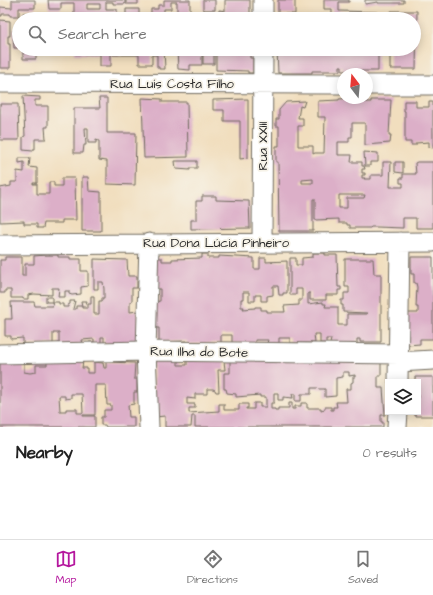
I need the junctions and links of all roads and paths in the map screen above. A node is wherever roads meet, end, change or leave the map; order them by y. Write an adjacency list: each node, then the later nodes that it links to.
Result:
1 (263, 0): 2 (street)
2 (263, 12)
3 (263, 56): 5 (street, Rua XXIII)
4 (0, 83): 5 (street, Rua Luís Costa Filho)
5 (263, 84): 6 (street, Rua Luís Costa Filho); 12 (street, Rua XXIII)
6 (337, 84)
7 (373, 85): 8 (street)
8 (433, 85)
9 (400, 242): 10 (street, Rua Dona Lúcia Pinheiro); 12 (street, Rua Dona Lúcia Pinheiro); 16 (street)
10 (433, 242)
11 (149, 243): 12 (street, Rua Dona Lúcia Pinheiro); 13 (street, Rua Dona Lúcia Pinheiro); 14 (street)
12 (262, 243)
13 (0, 244)
14 (146, 351): 15 (street, Rua Ilha do Bote); 16 (street, Rua Ilha do Bote); 20 (street)
15 (0, 354)
16 (398, 358): 17 (street, Rua Ilha do Bote); 18 (street)
17 (433, 360)
18 (398, 379)
19 (398, 415): 21 (street)
20 (149, 427)
21 (397, 427)

